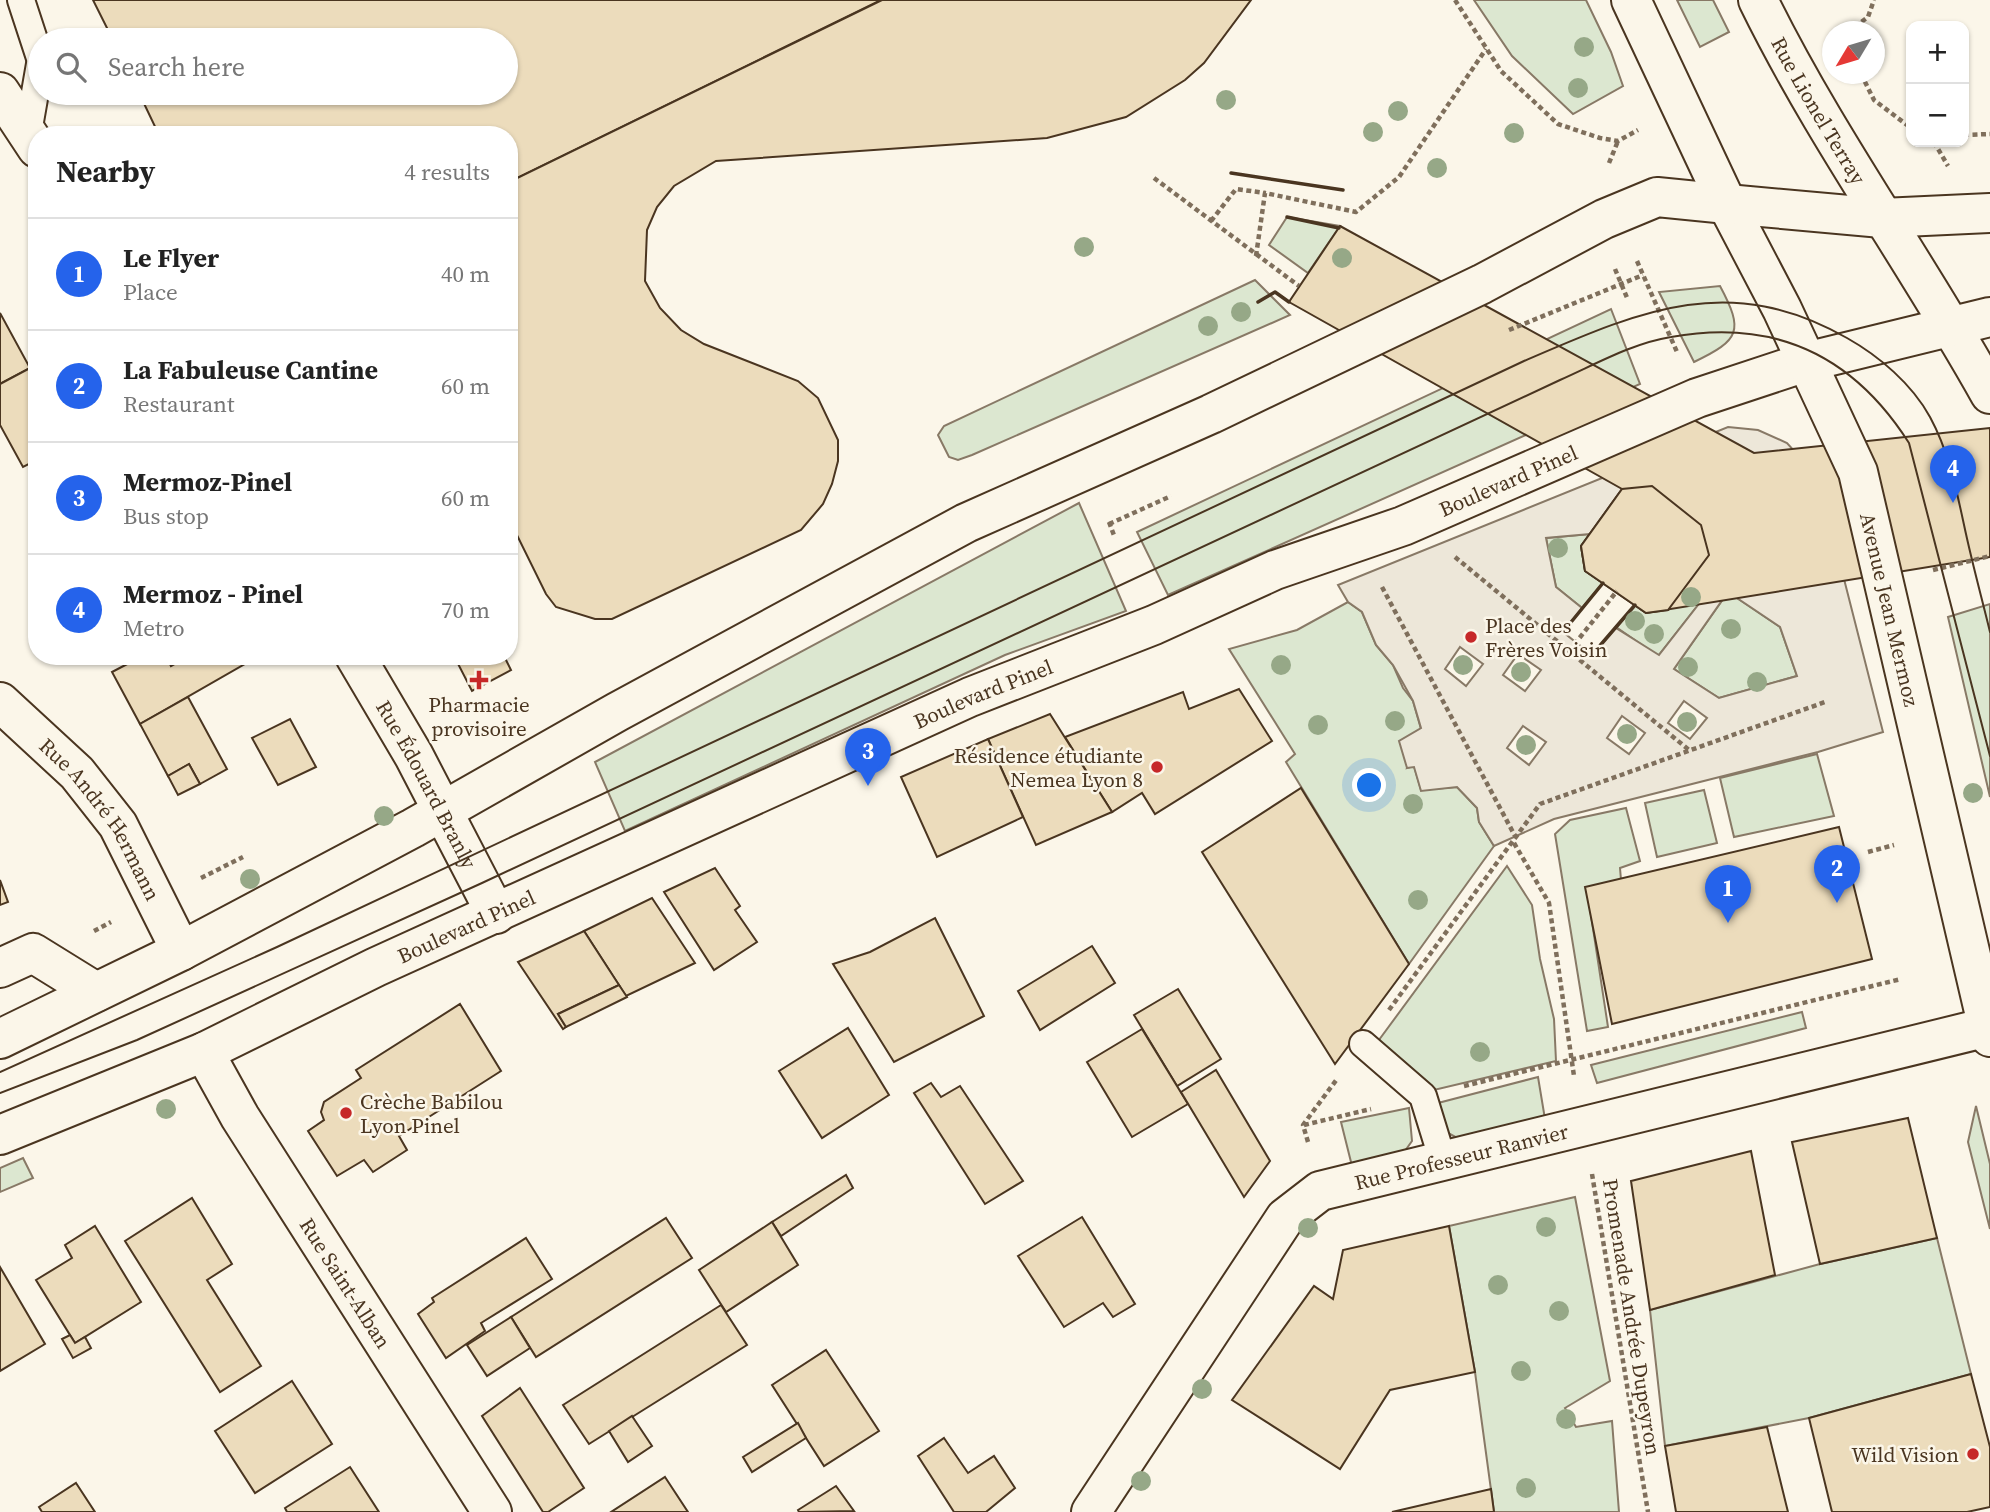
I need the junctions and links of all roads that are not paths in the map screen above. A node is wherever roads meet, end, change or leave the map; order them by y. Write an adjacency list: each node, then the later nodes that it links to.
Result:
1 (21, 0): 4 (lane)
2 (1631, 0): 9 (street)
3 (1762, 3): 11 (street, Rue Lionel Terray)
4 (30, 28)
5 (0, 92): 8 (street)
6 (36, 105): 7 (lane)
7 (34, 126)
8 (28, 135)
9 (1727, 204): 11 (street); 14 (street, Avenue Jean Mermoz); 18 (street)
10 (1990, 213): 11 (street)
11 (1882, 218): 13 (street)
12 (1990, 317): 13 (street, Boulevard Pinel)
13 (1952, 325): 14 (street, Boulevard Pinel); 15 (street)
14 (1806, 362): 19 (street, Boulevard Pinel); 23 (street, Avenue Jean Mermoz)
15 (1990, 394)
16 (360, 665): 18 (street, Rue Édouard Branly)
17 (0, 702): 20 (street, Rue André Hermann)
18 (444, 811): 19 (street, Rue Édouard Branly); 20 (street)
19 (496, 914): 26 (street, Boulevard Pinel)
20 (181, 951): 22 (street)
21 (0, 968): 22 (street)
22 (96, 992): 24 (street)
23 (1989, 1032): 28 (street, Rue Professeur Ranvier)
24 (0, 1039)
25 (1363, 1044): 28 (lane)
26 (204, 1052): 27 (street, Boulevard Pinel); 29 (street, Rue Saint-Alban)
27 (0, 1135)
28 (1443, 1161): 30 (street, Rue Professeur Ranvier)
29 (492, 1512)
30 (1091, 1512)

